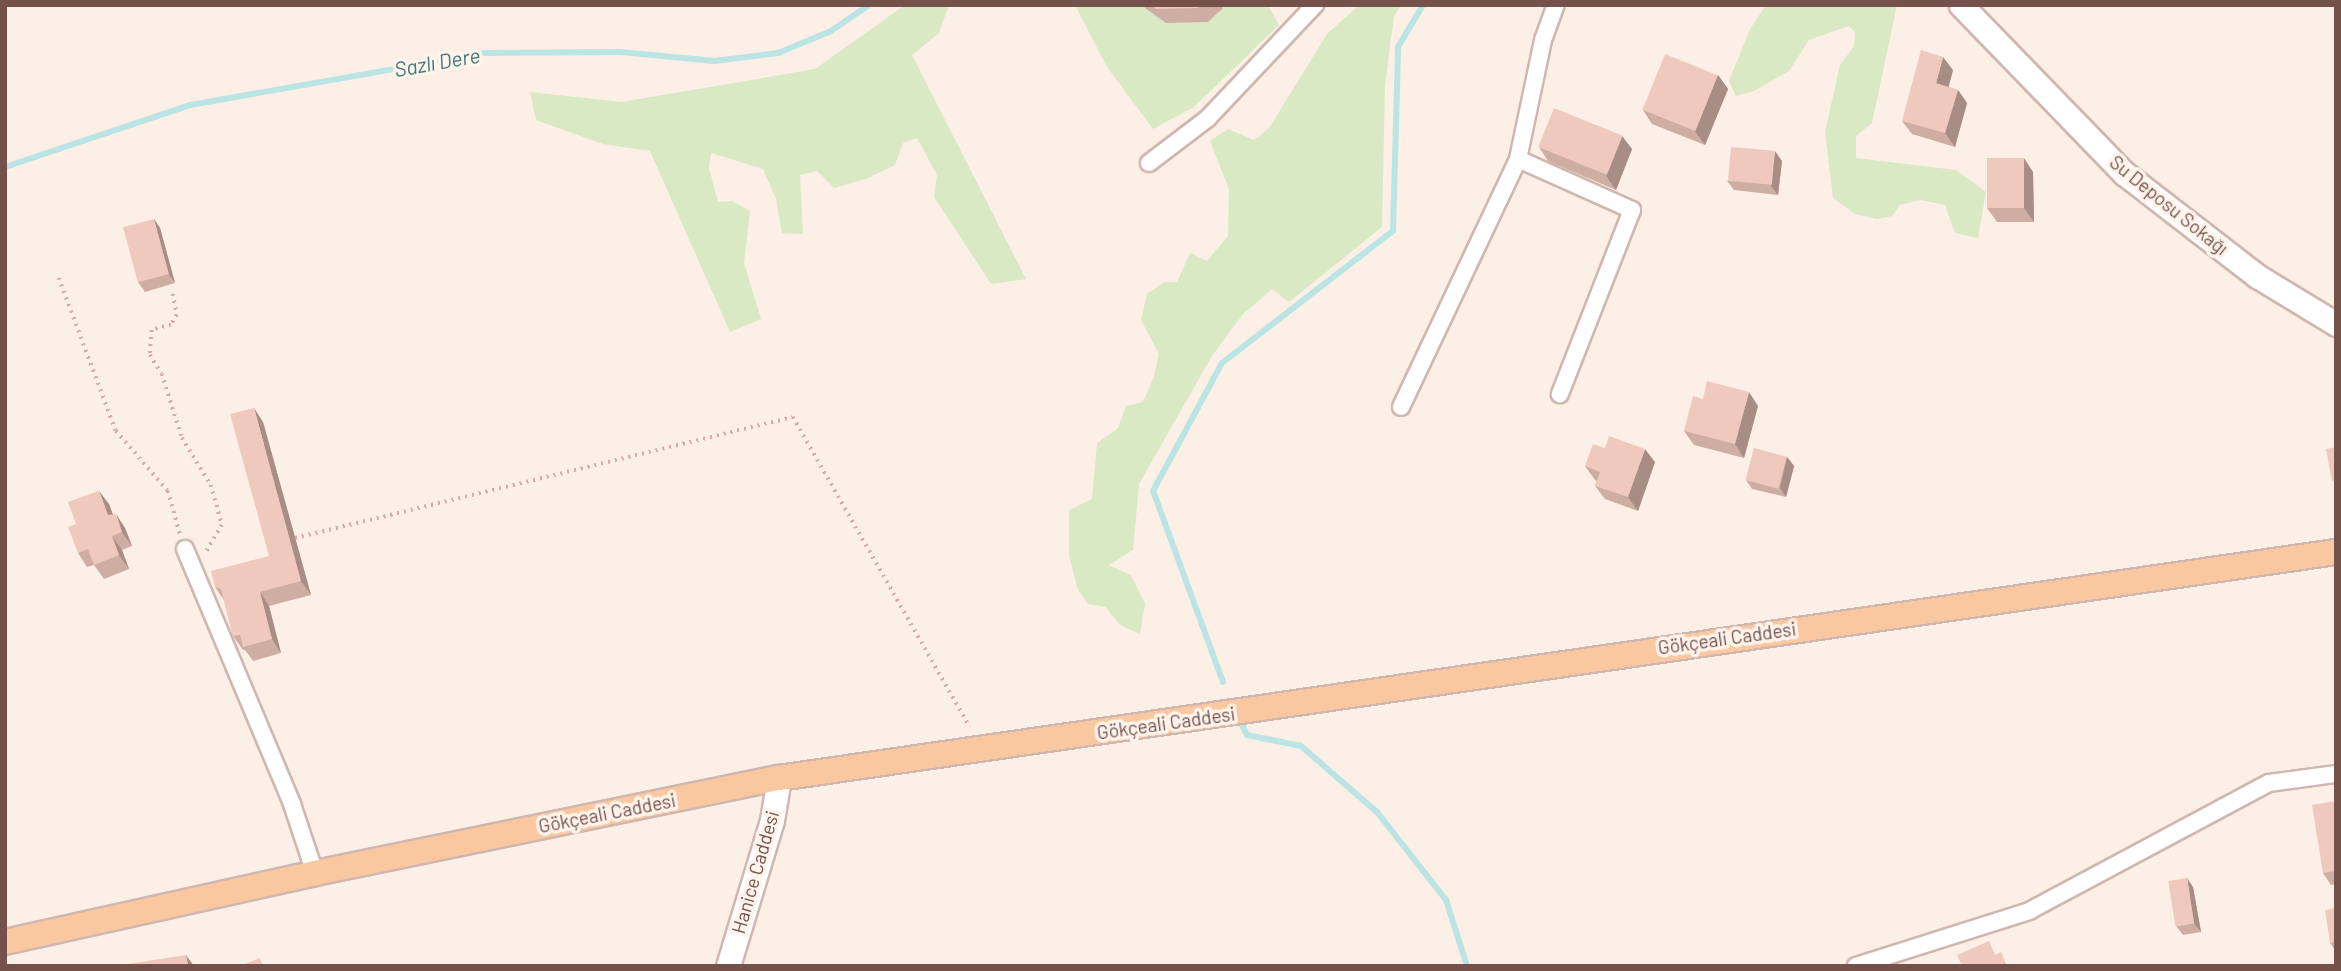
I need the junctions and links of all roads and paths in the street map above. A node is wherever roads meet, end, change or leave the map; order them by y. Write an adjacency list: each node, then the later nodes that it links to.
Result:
1 (1315, 5): 5 (street)
2 (1556, 5): 4 (street)
3 (1961, 5): 8 (street, Su Deposu Sokağı)
4 (1518, 159): 9 (street); 10 (street)
5 (1149, 163)
6 (59, 278): 13 (path)
7 (173, 294): 16 (path)
8 (2336, 324)
9 (1560, 394)
10 (1401, 407)
11 (295, 538): 17 (path)
12 (2336, 547): 15 (main road)
13 (185, 550): 16 (street)
14 (2336, 552): 15 (main road, Gökçeali Caddesi)
15 (2299, 556): 17 (main road, Gökçeali Caddesi)
16 (192, 567): 20 (street)
17 (982, 748): 19 (main road, Gökçeali Caddesi)
18 (2336, 774): 23 (street)
19 (779, 778): 20 (main road, Gökçeali Caddesi); 22 (street, Hanice Caddesi)
20 (315, 873): 21 (main road, Gökçeali Caddesi)
21 (5, 942)
22 (728, 966)
23 (1856, 966)

